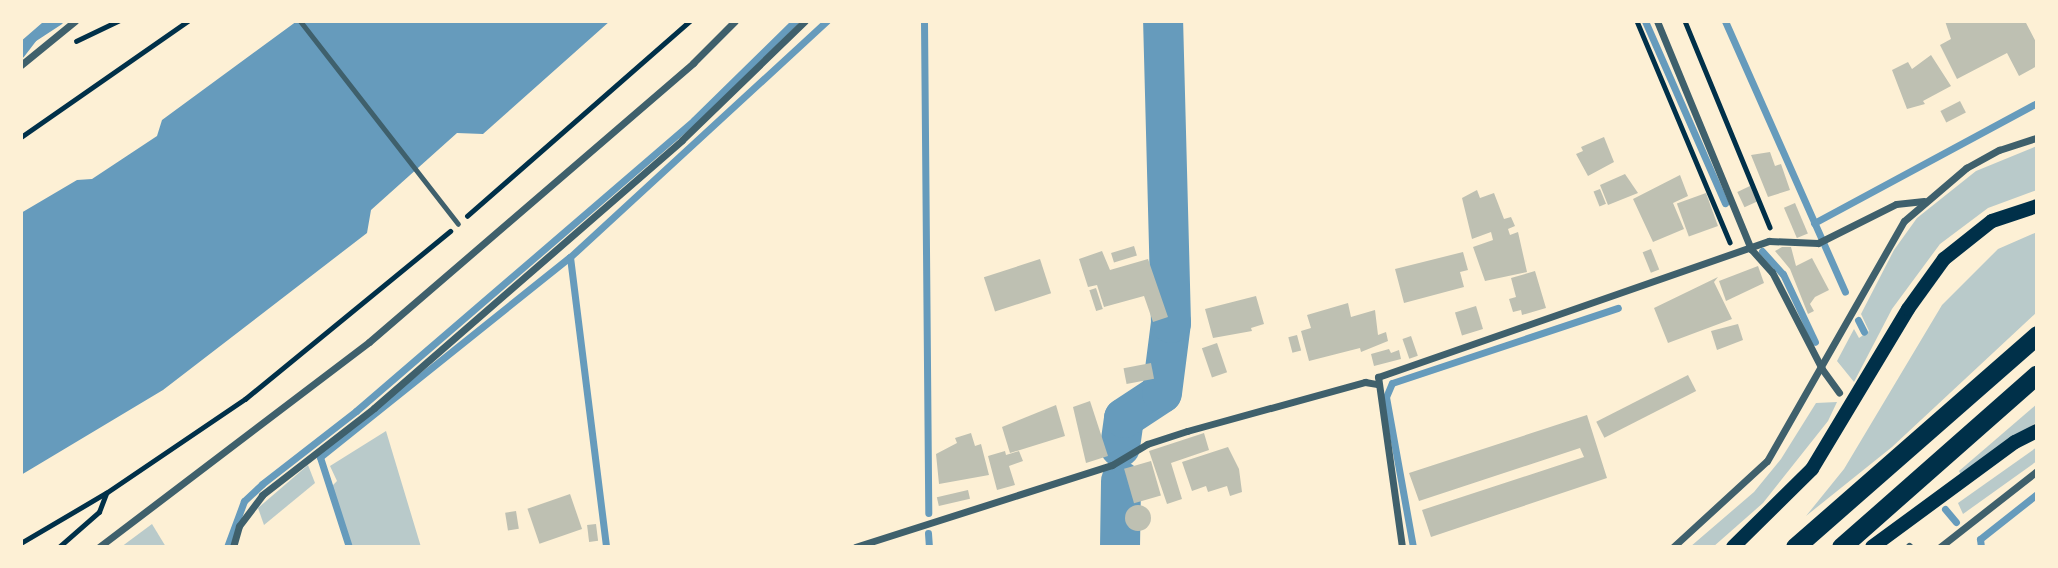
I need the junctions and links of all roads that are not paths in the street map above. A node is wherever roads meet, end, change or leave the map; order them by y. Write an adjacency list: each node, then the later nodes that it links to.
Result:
1 (75, 21): 6 (street)
2 (300, 21): 10 (lane)
3 (735, 21): 19 (street)
4 (805, 21): 20 (street)
5 (1657, 21): 11 (street)
6 (21, 65)
7 (2037, 138): 8 (street)
8 (1924, 201): 11 (street); 13 (street)
9 (2037, 206): 24 (main road)
10 (458, 224)
11 (1751, 249): 13 (street); 15 (street)
12 (2037, 335): 25 (highway)
13 (1822, 369): 16 (street); 23 (street)
14 (2037, 374): 26 (highway)
15 (1376, 384): 21 (street); 22 (street)
16 (1839, 392)
17 (2037, 431): 27 (main road)
18 (2037, 471): 28 (street)
19 (99, 547)
20 (233, 547)
21 (855, 547)
22 (1402, 547)
23 (1673, 547)
24 (1733, 547)
25 (1795, 547)
26 (1841, 547)
27 (1872, 547)
28 (1940, 547)

